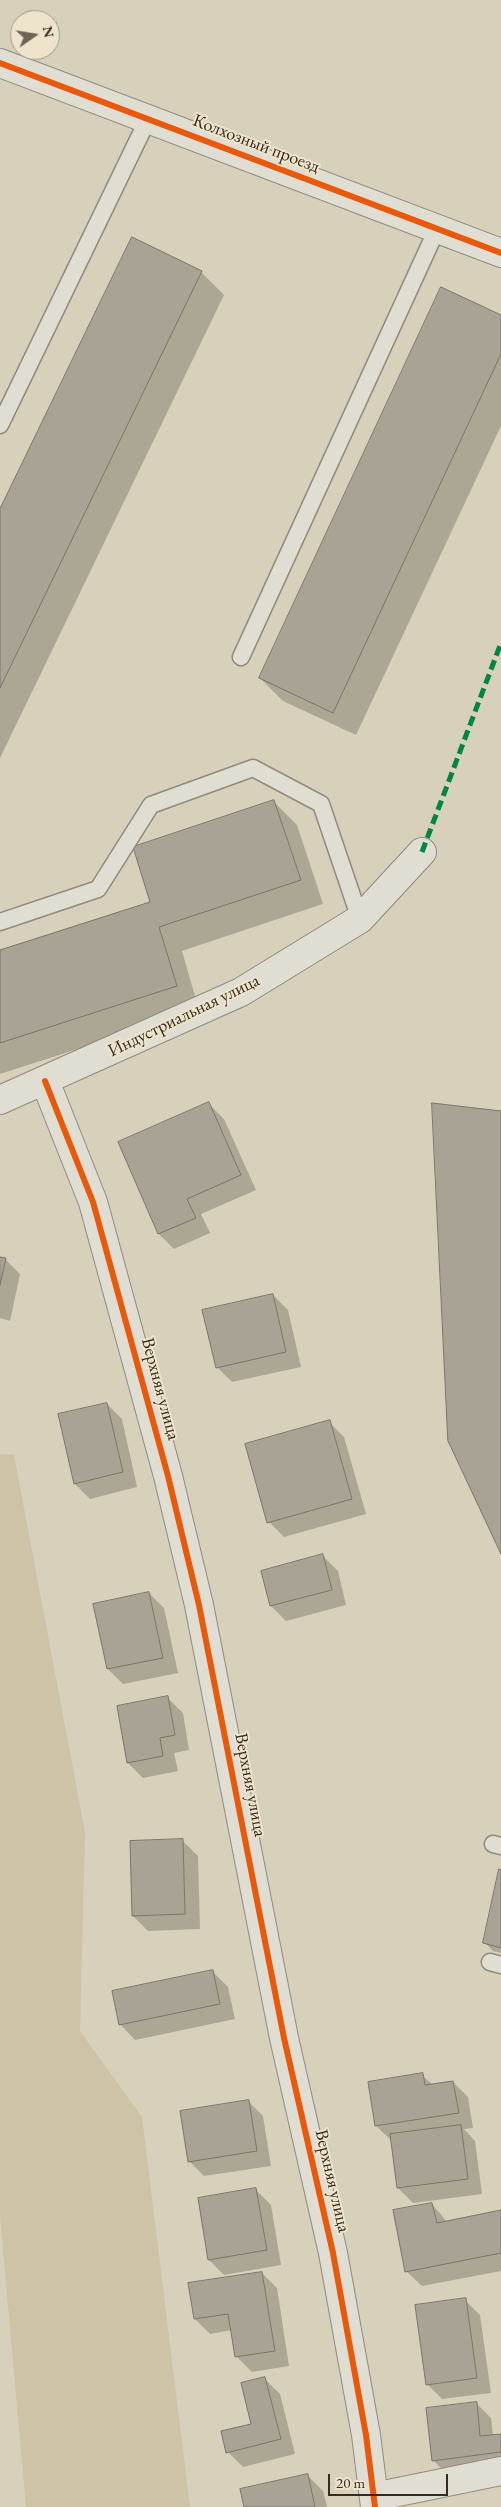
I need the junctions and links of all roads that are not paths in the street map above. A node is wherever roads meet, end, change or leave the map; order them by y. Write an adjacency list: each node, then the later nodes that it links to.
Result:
1 (0, 63): 2 (street, Колхозный проезд)
2 (148, 119): 3 (street, Колхозный проезд); 5 (lane)
3 (437, 229): 4 (street, Колхозный проезд); 6 (lane)
4 (501, 253)
5 (0, 425)
6 (241, 657)
7 (422, 852): 8 (street, Индустриальная улица)
8 (360, 920): 9 (lane); 10 (street, Индустриальная улица)
9 (0, 922)
10 (45, 1081): 11 (street, Индустриальная улица); 13 (street, Верхняя улица)
11 (0, 1100)
12 (501, 2471): 13 (street)
13 (375, 2502)

